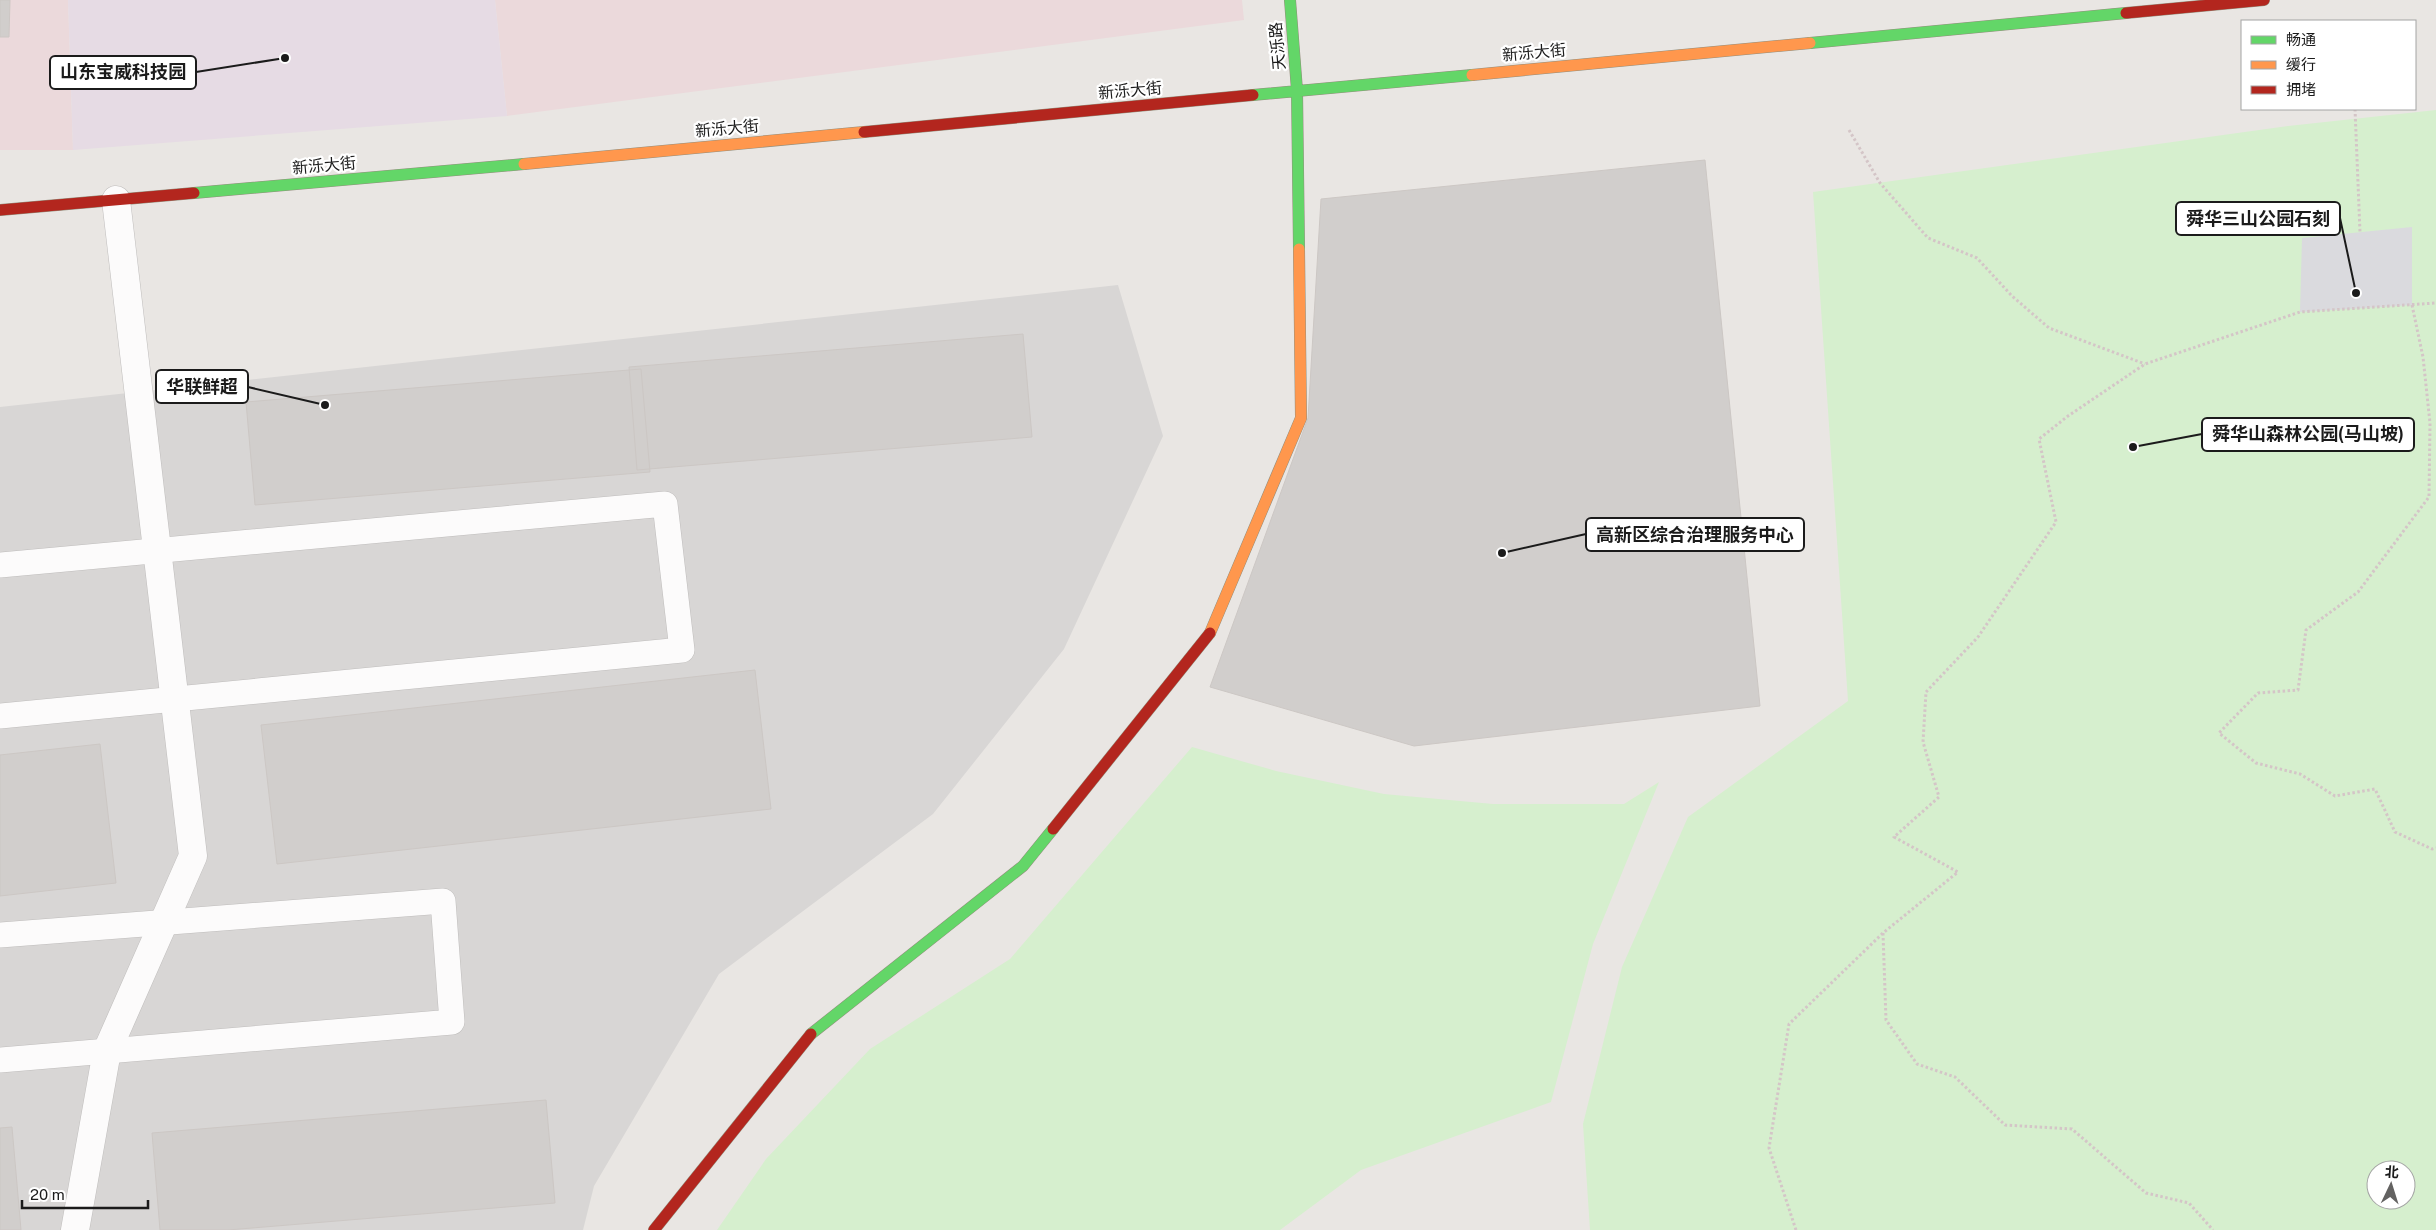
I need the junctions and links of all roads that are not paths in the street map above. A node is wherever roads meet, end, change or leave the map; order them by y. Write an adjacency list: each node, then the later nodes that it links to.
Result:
1 (1290, 0): 3 (main road, 天泺路)
2 (2264, 0): 3 (main road, 新泺大街)
3 (1297, 90): 4 (main road, 新泺大街); 15 (main road, 天泺路)
4 (116, 200): 5 (main road, 新泺大街); 6 (street)
5 (0, 210)
6 (158, 550): 7 (lane); 8 (street); 8 (lane)
7 (0, 565)
8 (175, 700): 9 (lane); 10 (street)
9 (0, 716)
10 (164, 922): 11 (lane); 12 (street); 12 (lane)
11 (0, 935)
12 (107, 1051): 13 (lane); 14 (street)
13 (0, 1060)
14 (75, 1230)
15 (654, 1230)

